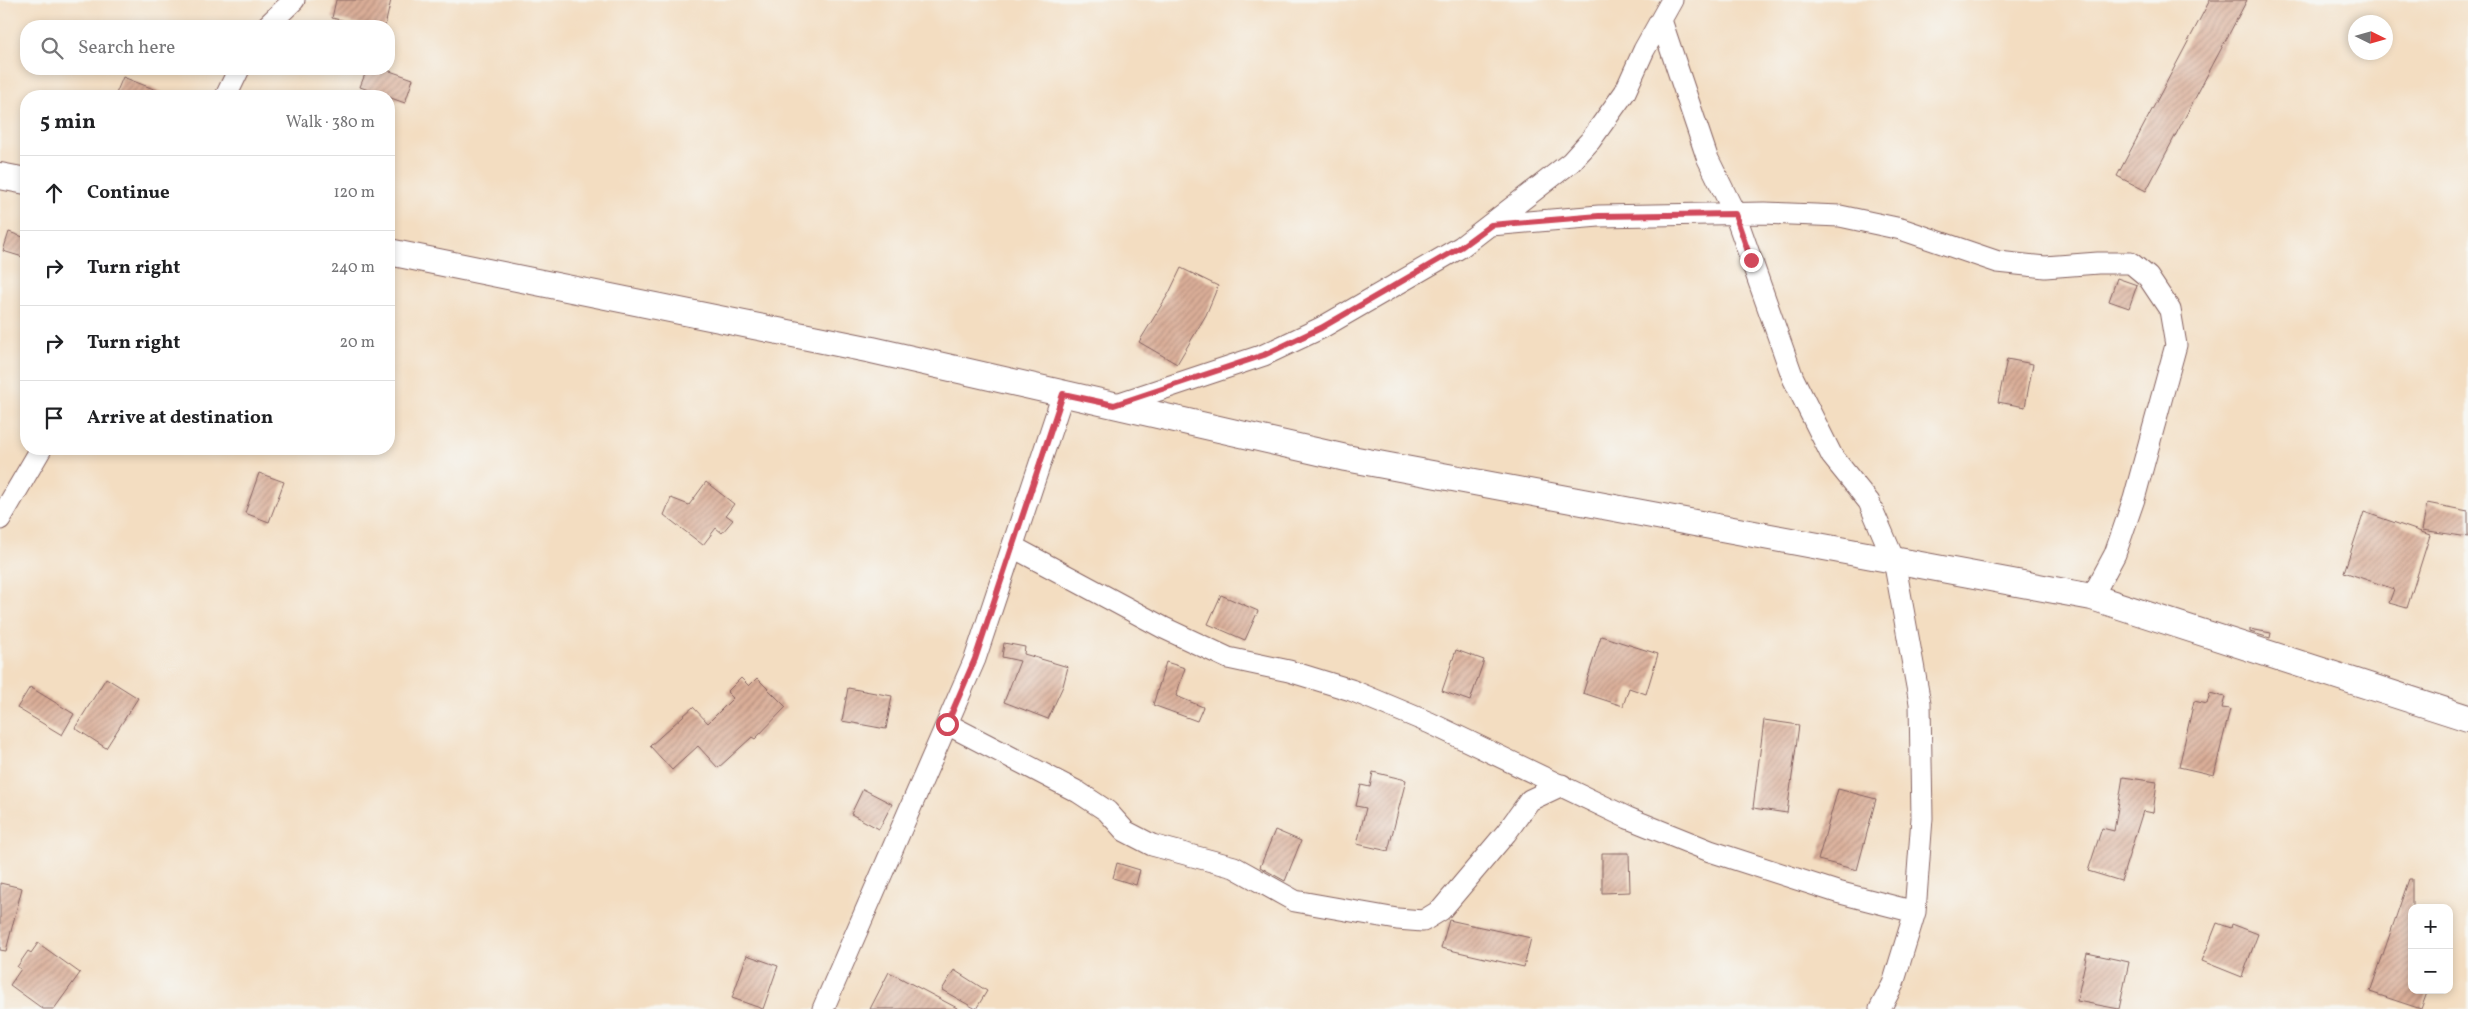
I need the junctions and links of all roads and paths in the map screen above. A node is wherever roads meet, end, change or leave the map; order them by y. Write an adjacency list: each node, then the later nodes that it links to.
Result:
1 (294, 0): 3 (street)
2 (1672, 0): 4 (street)
3 (272, 20)
4 (1661, 20): 9 (street); 10 (street)
5 (236, 75): 6 (street)
6 (229, 90)
7 (0, 176): 8 (main road)
8 (20, 180)
9 (1735, 214): 10 (street); 17 (street); 18 (street)
10 (1491, 225): 13 (street)
11 (395, 253): 12 (main road)
12 (1063, 394): 13 (main road); 16 (street)
13 (1114, 405): 17 (main road)
14 (37, 455): 15 (street)
15 (0, 519)
16 (1012, 547): 20 (street); 21 (street)
17 (1894, 560): 18 (main road); 22 (street)
18 (2092, 597): 19 (main road)
19 (2468, 718)
20 (947, 724): 21 (street); 23 (street)
21 (1562, 785): 22 (street)
22 (1915, 912): 24 (street)
23 (823, 1009)
24 (1880, 1009)

